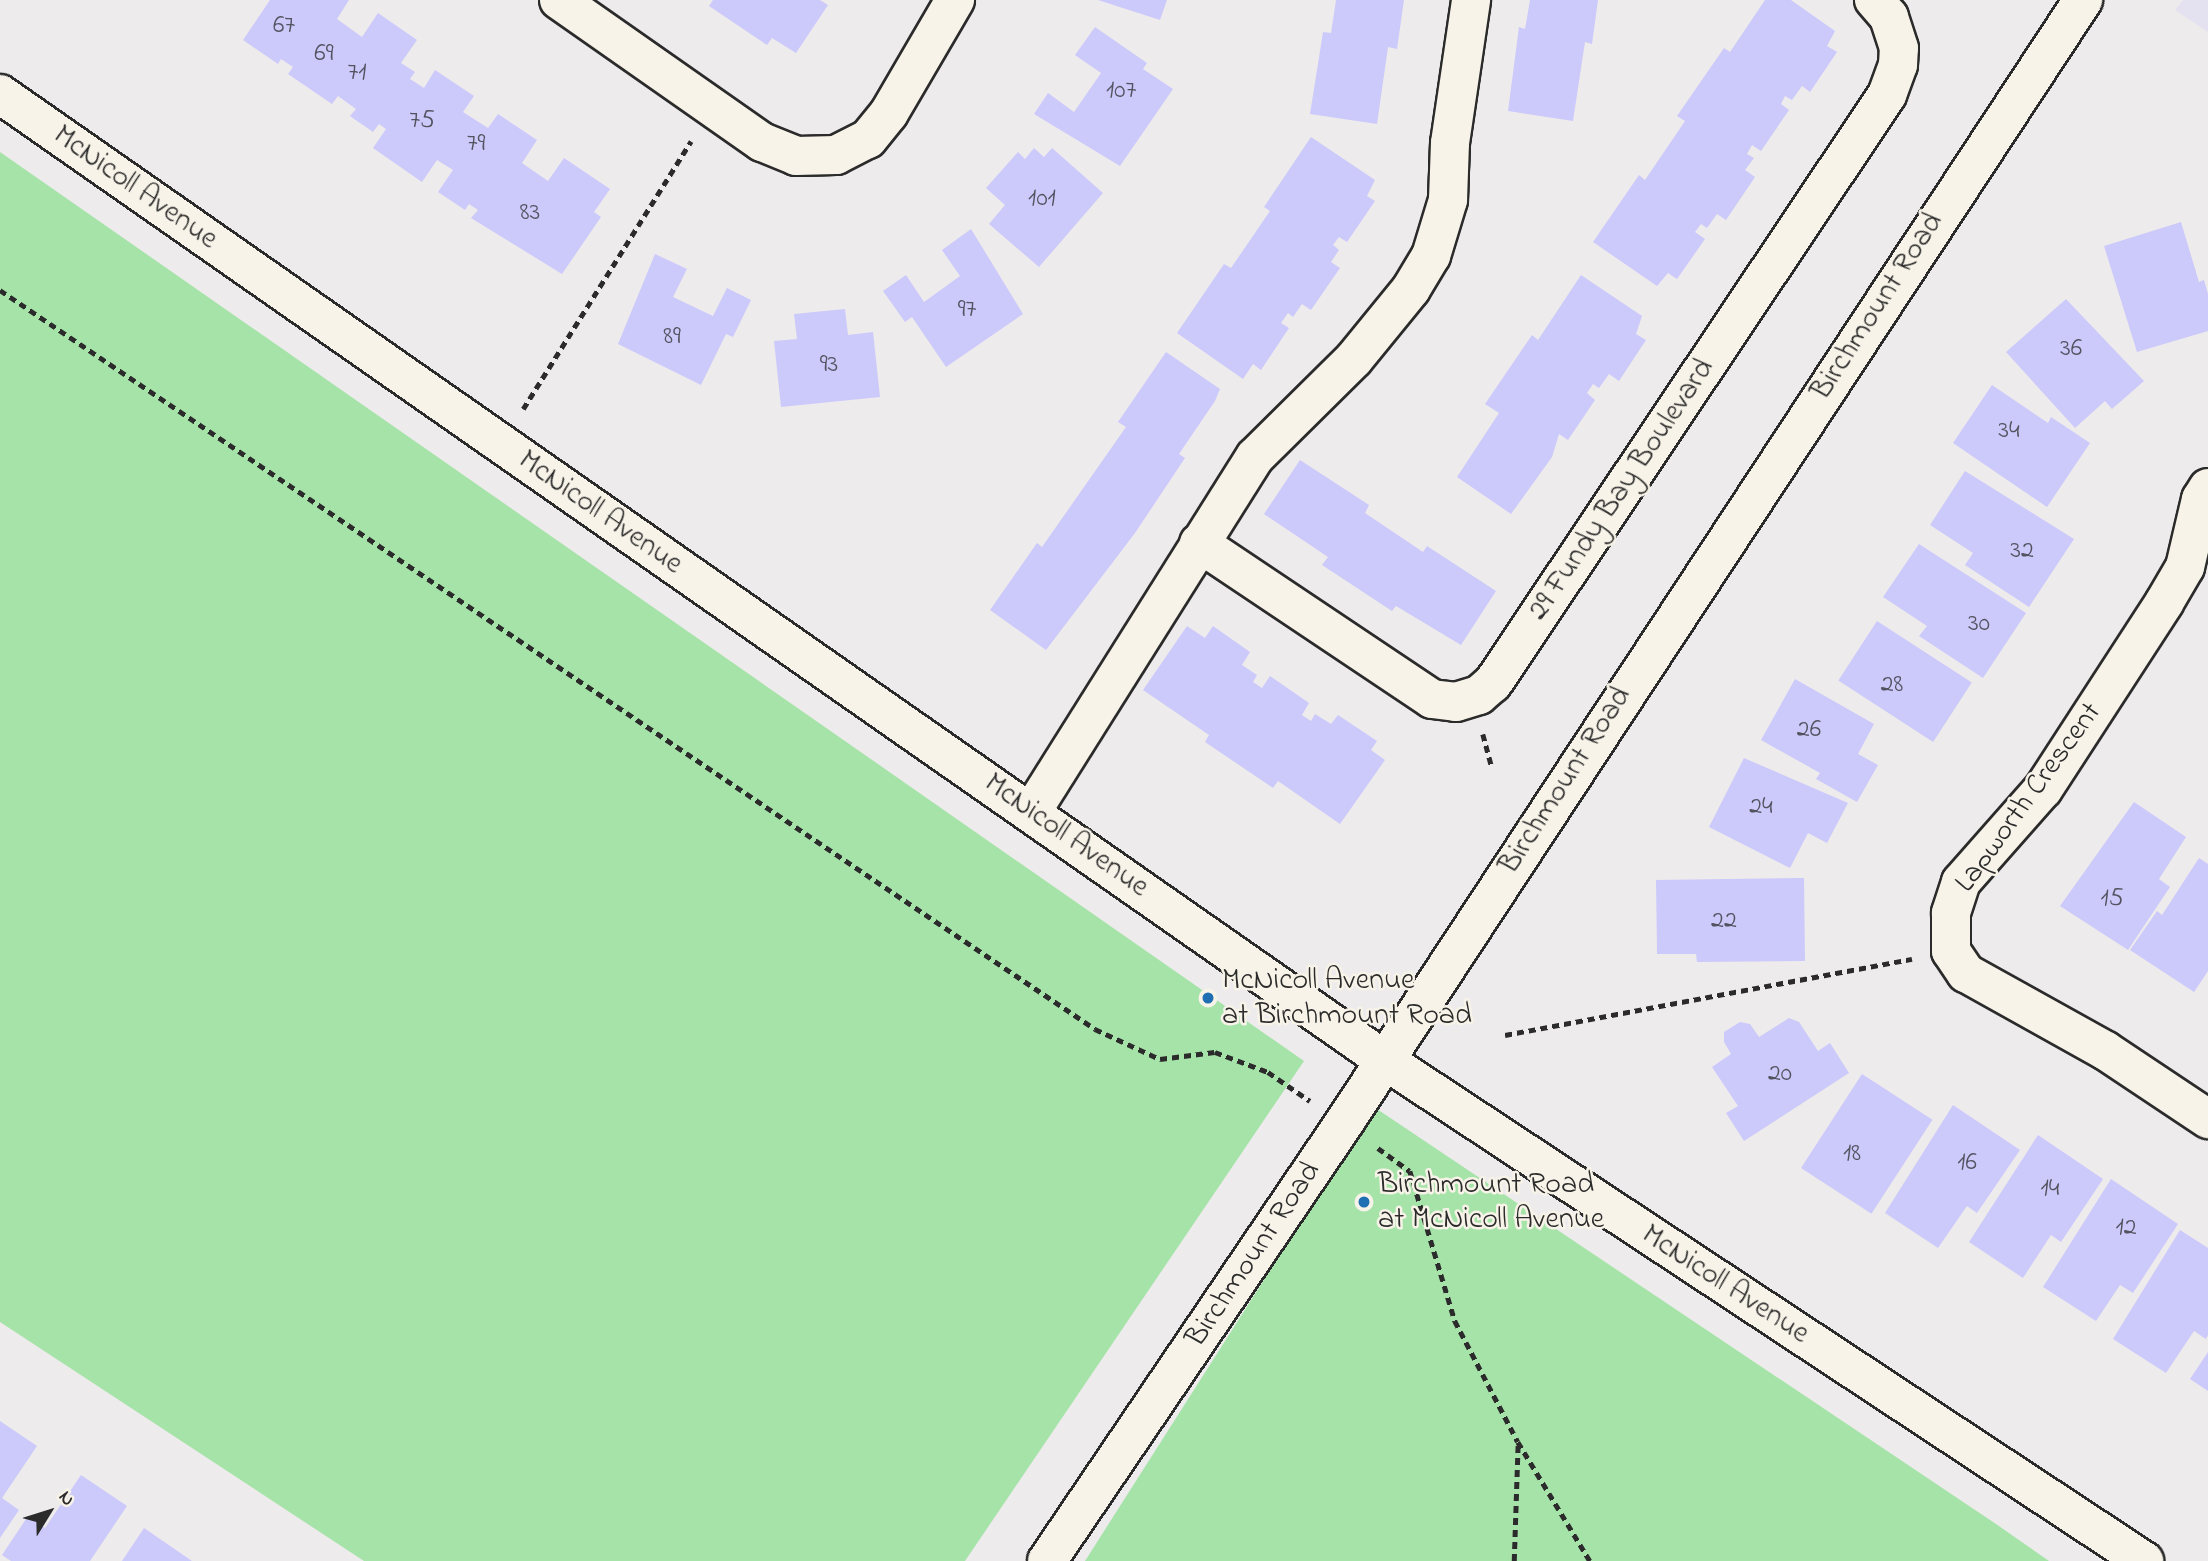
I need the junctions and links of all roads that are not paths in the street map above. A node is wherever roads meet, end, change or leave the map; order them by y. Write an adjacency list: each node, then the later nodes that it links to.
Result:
1 (559, 0): 2 (main road)
2 (955, 0)
3 (1471, 0): 8 (main road)
4 (1874, 0): 8 (main road, 29 Fundy Bay Boulevard)
5 (2083, 0): 10 (main road, Birchmount Road)
6 (0, 94): 9 (main road, McNicoll Avenue)
7 (2208, 488): 11 (main road, Lapworth Crescent)
8 (1199, 543): 9 (main road)
9 (1032, 811): 10 (main road, McNicoll Avenue)
10 (1383, 1059): 12 (main road, Birchmount Road); 13 (main road, McNicoll Avenue)
11 (2208, 1119)
12 (1047, 1561)
13 (2144, 1561)

